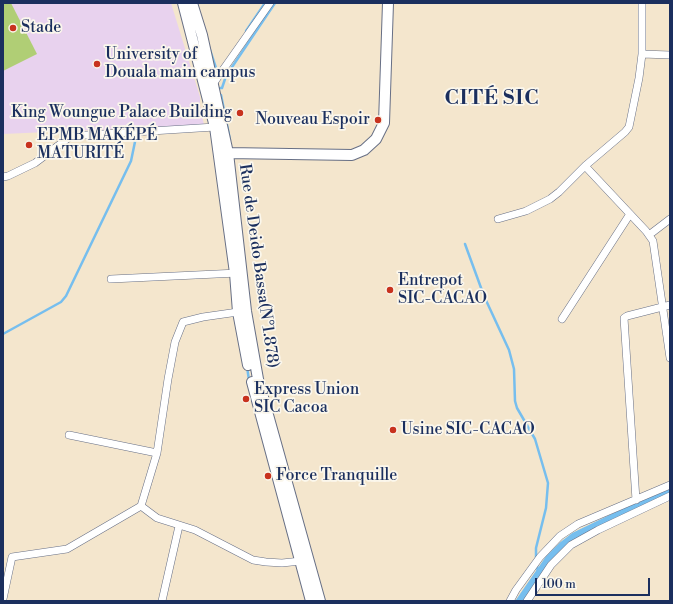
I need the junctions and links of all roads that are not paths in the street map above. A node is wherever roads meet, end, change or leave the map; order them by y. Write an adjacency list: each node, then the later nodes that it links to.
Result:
1 (183, 3): 9 (main road)
2 (192, 3): 8 (main road, Rue de Deido Bassa(N°1.878))
3 (270, 3): 8 (street)
4 (388, 3): 10 (main road)
5 (642, 3): 6 (street)
6 (642, 54): 7 (street); 11 (street)
7 (670, 55)
8 (213, 84): 10 (main road, Rue de Deido Bassa(N°1.878))
9 (215, 127): 12 (street); 17 (main road)
10 (228, 153): 17 (main road, Rue de Deido Bassa(N°1.878))
11 (584, 166): 13 (street); 14 (street)
12 (3, 177)
13 (630, 214): 16 (street); 21 (street)
14 (498, 219)
15 (670, 219): 16 (street)
16 (649, 235): 19 (street)
17 (238, 273): 18 (street); 20 (main road); 34 (main road, Rue de Deido Bassa(N°1.878))
18 (111, 279)
19 (666, 306): 22 (street); 27 (street)
20 (238, 312): 24 (street); 30 (main road)
21 (562, 319)
22 (670, 358)
23 (69, 435): 24 (street)
24 (157, 453): 28 (street)
25 (670, 485): 27 (street)
26 (670, 496): 36 (street)
27 (636, 500): 35 (street)
28 (141, 506): 29 (street); 31 (street)
29 (179, 526): 30 (street); 32 (street)
30 (301, 561): 33 (main road)
31 (3, 599)
32 (162, 601)
33 (311, 601)
34 (320, 601)
35 (510, 601)
36 (527, 601)

